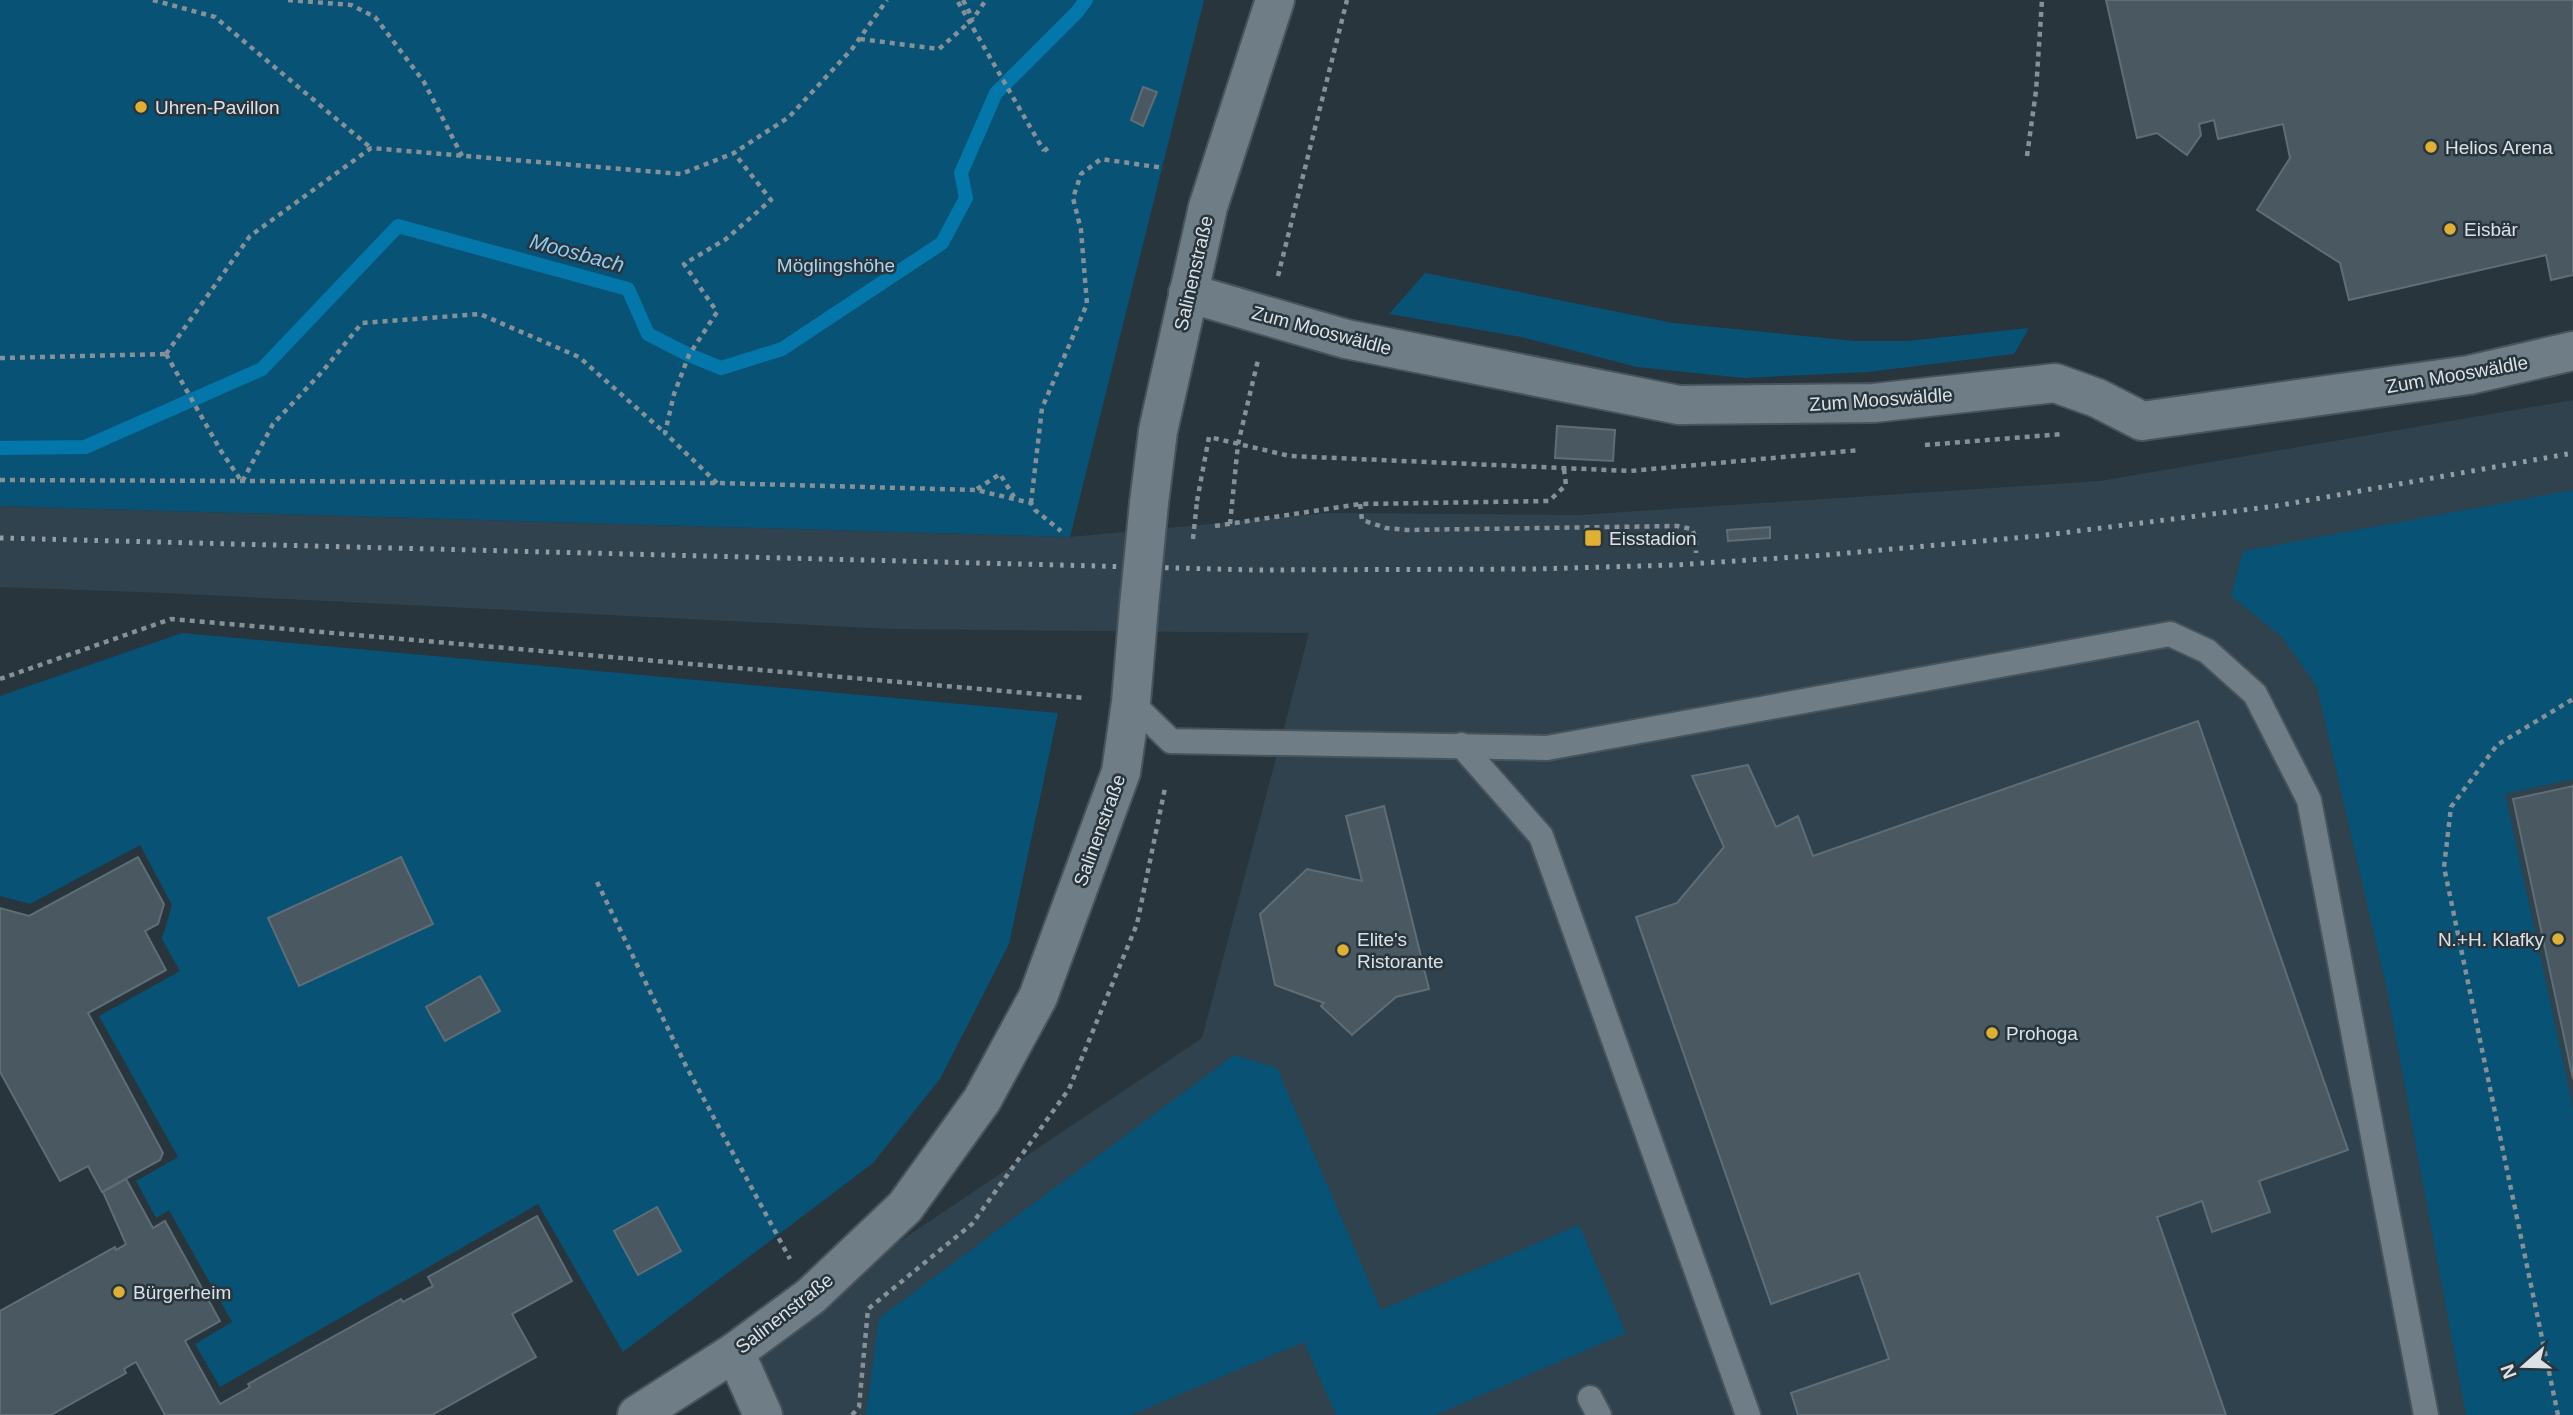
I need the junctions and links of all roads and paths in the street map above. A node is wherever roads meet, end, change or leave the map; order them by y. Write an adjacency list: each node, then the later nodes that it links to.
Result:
1 (153, 0): 12 (path)
2 (288, 0): 14 (path)
3 (887, 0): 10 (path)
4 (986, 0): 9 (path)
5 (1275, 0): 17 (street, Salinenstraße)
6 (1347, 0): 18 (path)
7 (2042, 0): 15 (path)
8 (961, 1): 9 (path); 11 (path, bridge)
9 (973, 19): 10 (path)
10 (860, 39): 13 (path)
11 (1049, 146)
12 (371, 148): 14 (path); 20 (path)
13 (734, 153): 14 (path); 23 (path)
14 (462, 156)
15 (2027, 156)
16 (1164, 168): 34 (path)
17 (1188, 293): 18 (street, Zum Mooswäldle); 43 (street, Salinenstraße, bridge)
18 (1268, 316): 22 (street, Zum Mooswäldle); 24 (path)
19 (2573, 351): 22 (street, Zum Mooswäldle)
20 (166, 354): 21 (path); 29 (path)
21 (0, 358)
22 (2097, 398): 25 (path)
23 (665, 433): 29 (path); 30 (path)
24 (1238, 444): 27 (path); 33 (path); 36 (path)
25 (1920, 445)
26 (1867, 449): 27 (path)
27 (1564, 469): 35 (path)
28 (0, 480): 29 (path)
29 (242, 481): 30 (path)
30 (717, 483): 31 (path)
31 (976, 490): 32 (path); 32 (path)
32 (1014, 497): 34 (path)
33 (1197, 501)
34 (1031, 503): 38 (path)
35 (1360, 504): 36 (path); 39 (path)
36 (1230, 524): 37 (path)
37 (1215, 527)
38 (1061, 531)
39 (1696, 553)
40 (0, 679): 41 (path)
41 (1084, 698)
42 (2573, 699): 52 (path)
43 (1131, 702): 44 (lane); 46 (street, Salinenstraße)
44 (1461, 745): 50 (lane); 51 (lane)
45 (597, 882): 46 (path)
46 (811, 1296): 47 (street, Salinenstraße)
47 (735, 1352): 48 (street, Salinenstraße); 49 (street)
48 (637, 1415)
49 (763, 1415)
50 (1748, 1415)
51 (2426, 1415)
52 (2558, 1415)

